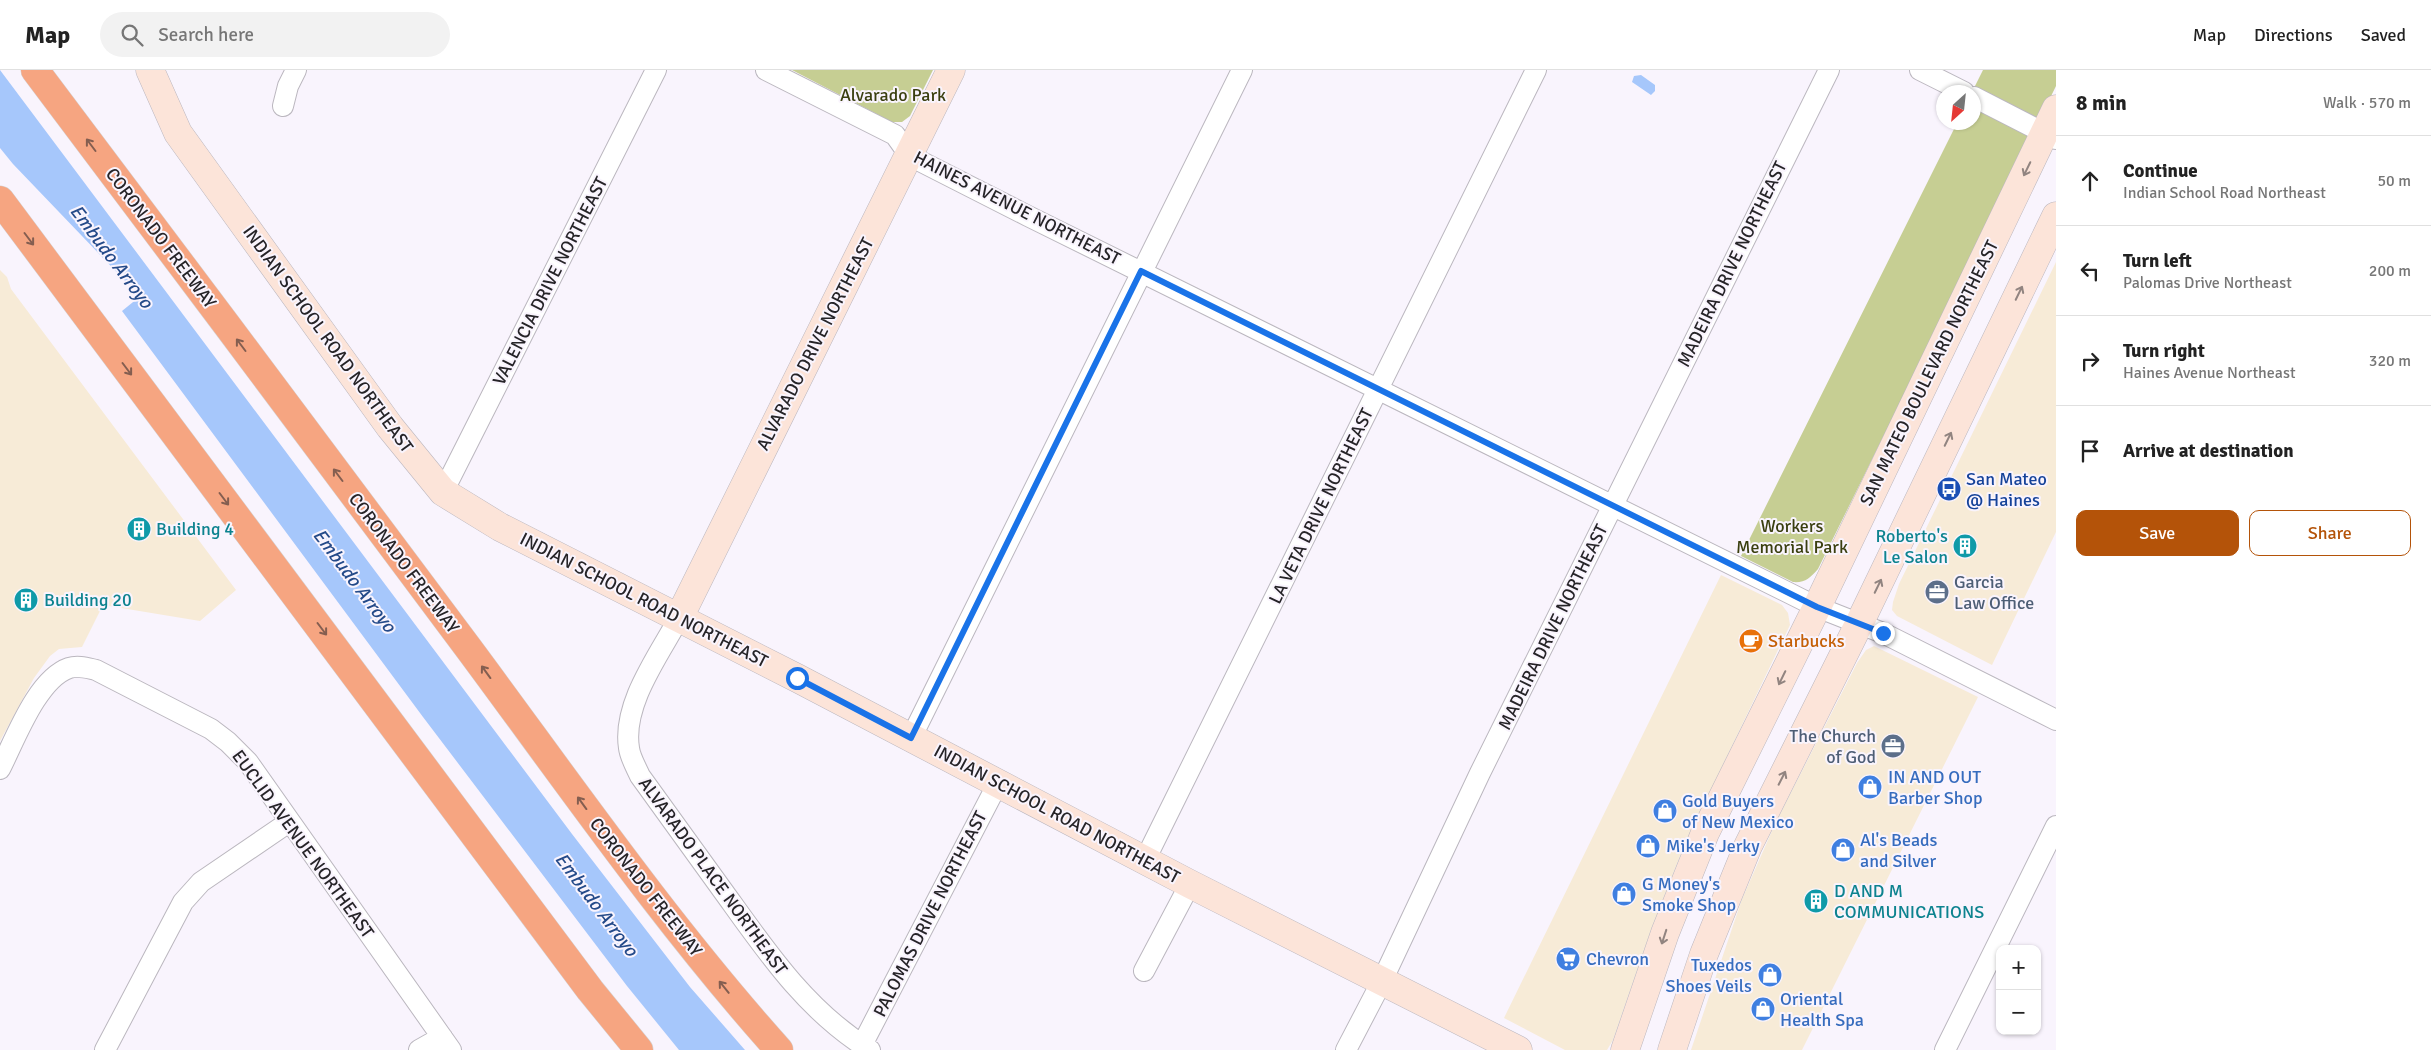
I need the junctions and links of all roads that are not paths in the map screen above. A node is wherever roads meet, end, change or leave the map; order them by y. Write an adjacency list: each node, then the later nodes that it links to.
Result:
1 (35, 70): 35 (highway, CORONADO FREEWAY, one-way to 1)
2 (150, 70): 20 (street, INDIAN SCHOOL ROAD NORTHEAST)
3 (296, 70): 13 (street)
4 (656, 70): 20 (street, VALENCIA DRIVE NORTHEAST)
5 (766, 70): 15 (street, HAINES AVENUE NORTHEAST)
6 (951, 70): 15 (street, ALVARADO DRIVE NORTHEAST)
7 (1242, 70): 18 (street)
8 (1536, 70): 19 (street, LA VETA DRIVE NORTHEAST)
9 (1829, 70): 21 (street, MADEIRA DRIVE NORTHEAST)
10 (1920, 70): 11 (street)
11 (1950, 85)
12 (1981, 100): 14 (street)
13 (283, 106)
14 (2052, 127): 22 (street, SAN MATEO BOULEVARD NORTHEAST, one-way to 22)
15 (910, 156): 18 (street, HAINES AVENUE NORTHEAST); 23 (street, ALVARADO DRIVE NORTHEAST)
16 (0, 200): 40 (highway, one-way to 40)
17 (2056, 216): 24 (street, one-way to 17)
18 (1141, 271): 19 (street, HAINES AVENUE NORTHEAST); 26 (street)
19 (1379, 389): 21 (street, HAINES AVENUE NORTHEAST); 31 (street, LA VETA DRIVE NORTHEAST)
20 (443, 492): 23 (street, INDIAN SCHOOL ROAD NORTHEAST)
21 (1613, 504): 22 (street, HAINES AVENUE NORTHEAST); 34 (street, MADEIRA DRIVE NORTHEAST)
22 (1817, 607): 24 (street, HAINES AVENUE NORTHEAST); 45 (street, SAN MATEO BOULEVARD NORTHEAST, one-way to 45)
23 (679, 618): 26 (street, INDIAN SCHOOL ROAD NORTHEAST); 37 (street, ALVARADO PLACE NORTHEAST)
24 (1860, 622): 25 (street, HAINES AVENUE NORTHEAST); 46 (street, one-way to 24)
25 (2056, 720)
26 (911, 738): 28 (street, INDIAN SCHOOL ROAD NORTHEAST)
27 (0, 769): 29 (street, EUCLID AVENUE NORTHEAST)
28 (998, 783): 31 (street, INDIAN SCHOOL ROAD NORTHEAST); 37 (street, PALOMAS DRIVE NORTHEAST)
29 (289, 822): 36 (street, EUCLID AVENUE NORTHEAST); 38 (street)
30 (2056, 826): 47 (street)
31 (1145, 860): 32 (street, INDIAN SCHOOL ROAD NORTHEAST)
32 (1190, 884): 33 (street); 34 (street, INDIAN SCHOOL ROAD NORTHEAST)
33 (1144, 971)
34 (1382, 981): 43 (street, MADEIRA DRIVE NORTHEAST); 44 (street, INDIAN SCHOOL ROAD NORTHEAST)
35 (746, 1014): 41 (highway, CORONADO FREEWAY); 42 (highway)
36 (446, 1043): 39 (street)
37 (866, 1048)
38 (104, 1050)
39 (419, 1050)
40 (639, 1050)
41 (779, 1050)
42 (790, 1050)
43 (1346, 1050)
44 (1518, 1050)
45 (1625, 1050)
46 (1672, 1050)
47 (1945, 1050)

